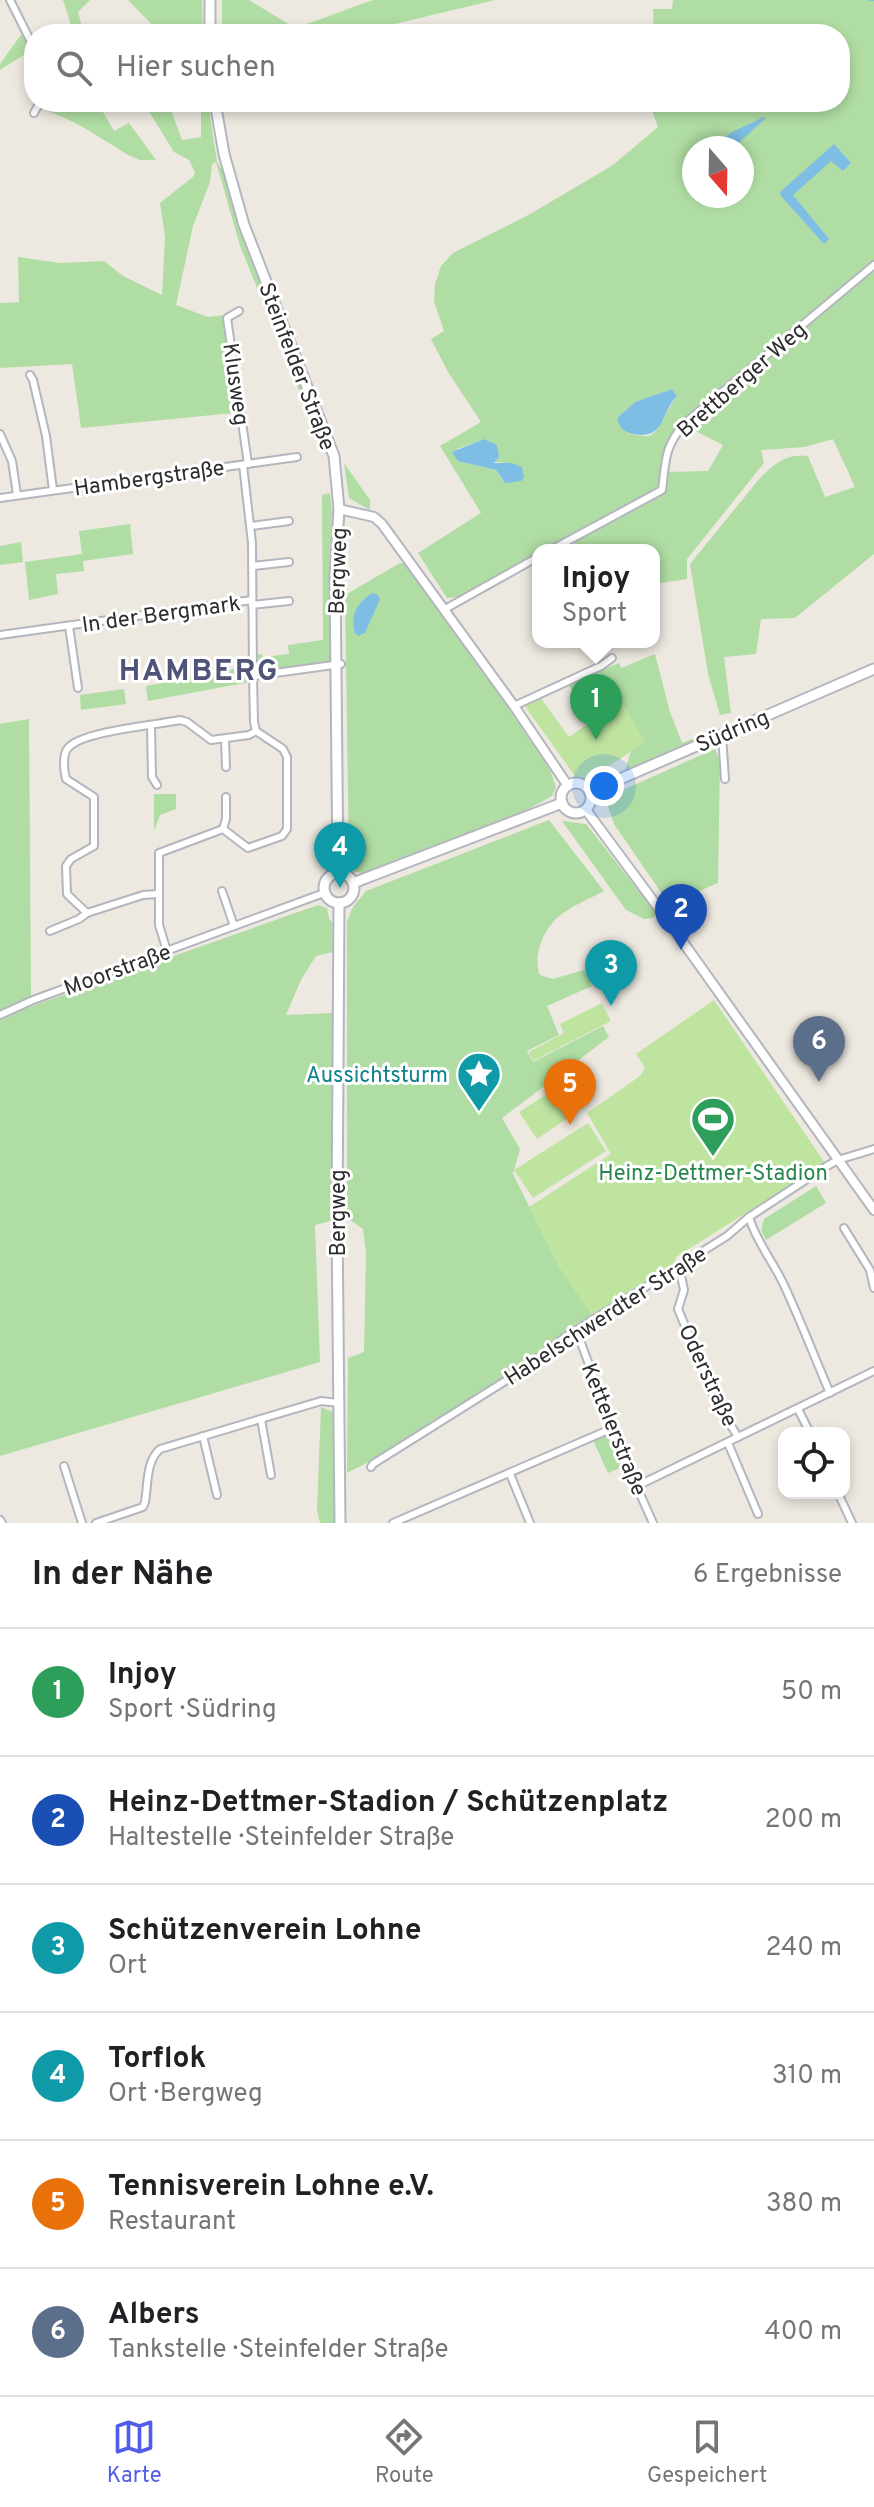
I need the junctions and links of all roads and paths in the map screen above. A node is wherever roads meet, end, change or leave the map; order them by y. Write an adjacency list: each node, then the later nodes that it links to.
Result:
1 (10, 0): 4 (street)
2 (210, 0): 3 (main road)
3 (210, 24)
4 (24, 28)
5 (217, 112): 15 (main road, Steinfelder Straße)
6 (874, 265): 18 (street, Brettberger Weg)
7 (239, 311): 11 (street, Klusweg)
8 (30, 375): 12 (street)
9 (0, 434): 13 (street)
10 (297, 457): 11 (street, Hambergstraße)
11 (245, 465): 12 (street, Hambergstraße); 17 (street, In der Bergmark)
12 (53, 490): 13 (street, Hambergstraße)
13 (17, 495): 14 (street, Hambergstraße)
14 (0, 498)
15 (339, 509): 24 (street); 28 (main road, Bergweg)
16 (289, 521): 17 (street)
17 (251, 526): 21 (street, In der Bergmark)
18 (562, 544)
19 (532, 560): 24 (street)
20 (289, 562): 21 (street)
21 (253, 566): 23 (street, In der Bergmark)
22 (289, 601): 23 (street)
23 (252, 603): 25 (street, In der Bergmark); 30 (street, In der Bergmark)
24 (445, 609): 32 (street)
25 (69, 626): 26 (street, In der Bergmark); 31 (street, In der Bergmark)
26 (0, 635)
27 (612, 658): 32 (street)
28 (338, 664): 30 (street); 46 (main road, Bergweg)
29 (874, 669): 35 (main road, Südring)
30 (253, 676): 34 (street, In der Bergmark)
31 (78, 688)
32 (514, 706): 40 (street)
33 (151, 726): 36 (street); 39 (street); 52 (street)
34 (256, 731): 36 (street); 45 (street)
35 (722, 735): 38 (street); 41 (main road, Südring)
36 (225, 739): 37 (street)
37 (226, 767)
38 (725, 779)
39 (157, 785)
40 (568, 786): 41 (main road); 43 (main road)
41 (590, 792): 44 (main road)
42 (226, 797): 45 (street)
43 (562, 803): 44 (main road); 47 (main road)
44 (586, 810): 58 (street)
45 (223, 829): 50 (street)
46 (338, 873): 47 (main road); 49 (main road)
47 (353, 883): 51 (main road)
48 (222, 891): 53 (street)
49 (324, 893): 51 (main road); 53 (street, Moorstraße)
50 (158, 894): 52 (street); 55 (street)
51 (339, 903): 67 (main road, Bergweg)
52 (87, 913): 54 (street)
53 (234, 926): 55 (street, Moorstraße)
54 (50, 931)
55 (167, 951): 56 (street, Moorstraße)
56 (0, 1015)
57 (874, 1149): 58 (street, Habelschwerdter Straße)
58 (838, 1160): 59 (street); 60 (street, Habelschwerdter Straße)
59 (874, 1210)
60 (749, 1217): 62 (street, Habelschwerdter Straße); 66 (street)
61 (844, 1228): 63 (street)
62 (679, 1266): 73 (street, Oderstraße); 76 (street, Habelschwerdter Straße)
63 (874, 1288)
64 (578, 1335): 71 (street, Kettelerstraße)
65 (874, 1371): 66 (street)
66 (830, 1393): 68 (street)
67 (339, 1403): 69 (street); 86 (main road, Bergweg)
68 (798, 1409): 70 (street); 73 (street)
69 (261, 1419): 72 (street); 78 (street)
70 (807, 1427)
71 (613, 1428): 77 (street); 79 (street, Kettelerstraße)
72 (203, 1436): 80 (street); 85 (street)
73 (738, 1437): 74 (street)
74 (728, 1443): 79 (street); 82 (street, Oderstraße)
75 (64, 1466): 84 (street)
76 (371, 1467)
77 (510, 1474): 83 (street); 88 (street)
78 (271, 1475)
79 (637, 1486): 89 (street, Kettelerstraße)
80 (217, 1495)
81 (841, 1499): 90 (street)
82 (758, 1514)
83 (411, 1520): 87 (street)
84 (82, 1523)
85 (96, 1523)
86 (340, 1523)
87 (393, 1523)
88 (530, 1523)
89 (653, 1523)
90 (852, 1523)

